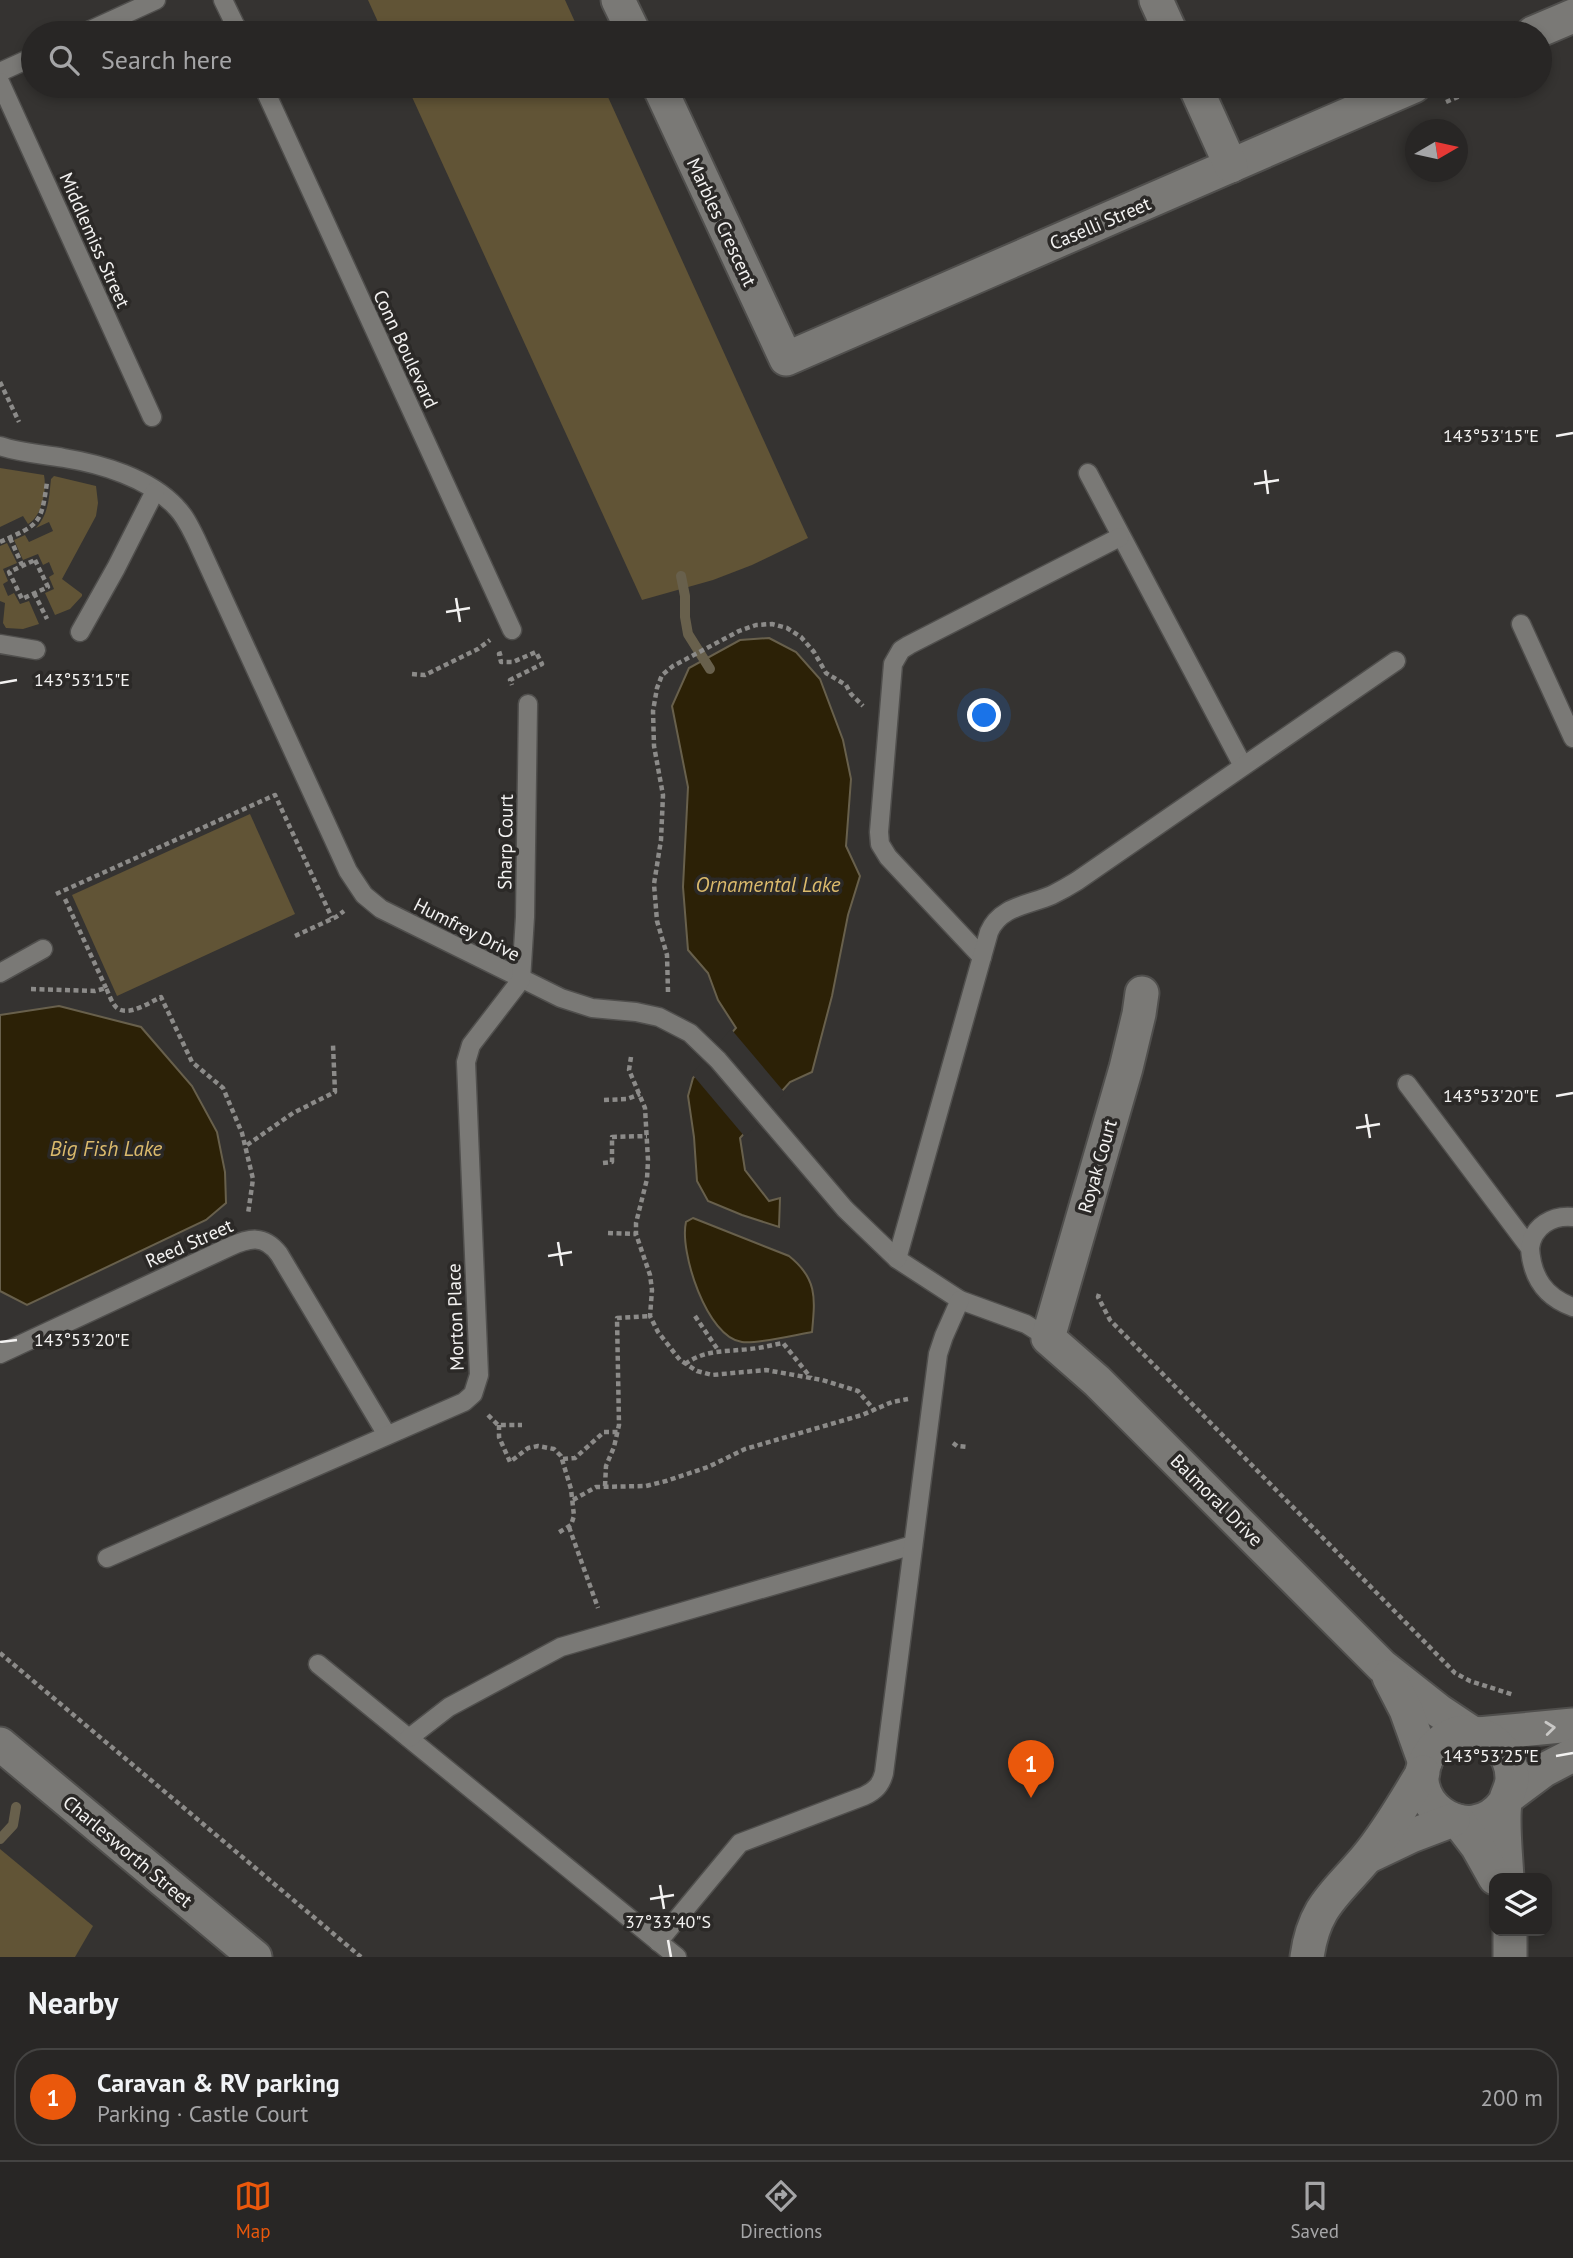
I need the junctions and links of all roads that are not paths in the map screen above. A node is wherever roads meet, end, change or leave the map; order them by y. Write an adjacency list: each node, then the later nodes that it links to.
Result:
1 (156, 0): 6 (lane)
2 (223, 0): 7 (lane)
3 (618, 0): 8 (street)
4 (1156, 0): 9 (street)
5 (1573, 16): 10 (street)
6 (110, 21)
7 (233, 21)
8 (628, 21)
9 (1166, 21)
10 (1552, 25)
11 (21, 62): 12 (lane)
12 (0, 72)
13 (0, 82): 20 (lane, Middlemiss Street)
14 (269, 98): 26 (lane, Conn Boulevard)
15 (665, 98): 19 (street, Marbles Crescent)
16 (1200, 98): 18 (street)
17 (1387, 98): 18 (street, Caselli Street)
18 (1231, 166): 19 (street, Caselli Street)
19 (786, 359)
20 (152, 417)
21 (0, 446): 23 (lane, Humfrey Drive)
22 (1088, 473): 24 (lane)
23 (155, 491): 27 (lane); 37 (lane, Humfrey Drive)
24 (1120, 537): 33 (lane); 35 (lane)
25 (1521, 624): 32 (lane)
26 (512, 629)
27 (79, 632)
28 (0, 644): 29 (lane)
29 (36, 650)
30 (1396, 662): 33 (lane)
31 (528, 704): 37 (lane, Sharp Court)
32 (1573, 738)
33 (1243, 766): 35 (lane)
34 (43, 949): 36 (lane)
35 (982, 957): 42 (lane)
36 (0, 973)
37 (521, 980): 42 (lane, Humfrey Drive); 47 (lane, Morton Place)
38 (1142, 993): 45 (street, Royak Court)
39 (1407, 1084): 41 (lane)
40 (1573, 1217): 41 (lane)
41 (1530, 1248): 44 (lane)
42 (897, 1259): 43 (lane, Humfrey Drive)
43 (960, 1300): 45 (lane, Humfrey Drive); 48 (lane)
44 (1573, 1307)
45 (1048, 1338): 51 (street, Balmoral Drive)
46 (0, 1354): 47 (lane, Reed Street)
47 (387, 1435): 49 (lane, Morton Place)
48 (913, 1545): 54 (lane); 64 (lane)
49 (107, 1558)
50 (318, 1664): 54 (lane)
51 (1382, 1666): 53 (street, Balmoral Drive); 57 (street, Balmoral Drive)
52 (1573, 1725): 53 (street, one-way to 52)
53 (1475, 1733): 57 (street); 58 (street)
54 (408, 1738): 64 (lane)
55 (0, 1744): 65 (street, Charlesworth Street)
56 (1573, 1755): 58 (street)
57 (1424, 1768): 59 (street); 60 (street)
58 (1506, 1799): 59 (street); 62 (street)
59 (1455, 1821): 60 (street); 61 (street)
60 (1367, 1857): 67 (street)
61 (1492, 1873)
62 (1507, 1873)
63 (1510, 1936): 68 (street)
64 (658, 1942): 66 (lane)
65 (255, 1957)
66 (677, 1957)
67 (1307, 1957)
68 (1510, 1957)

